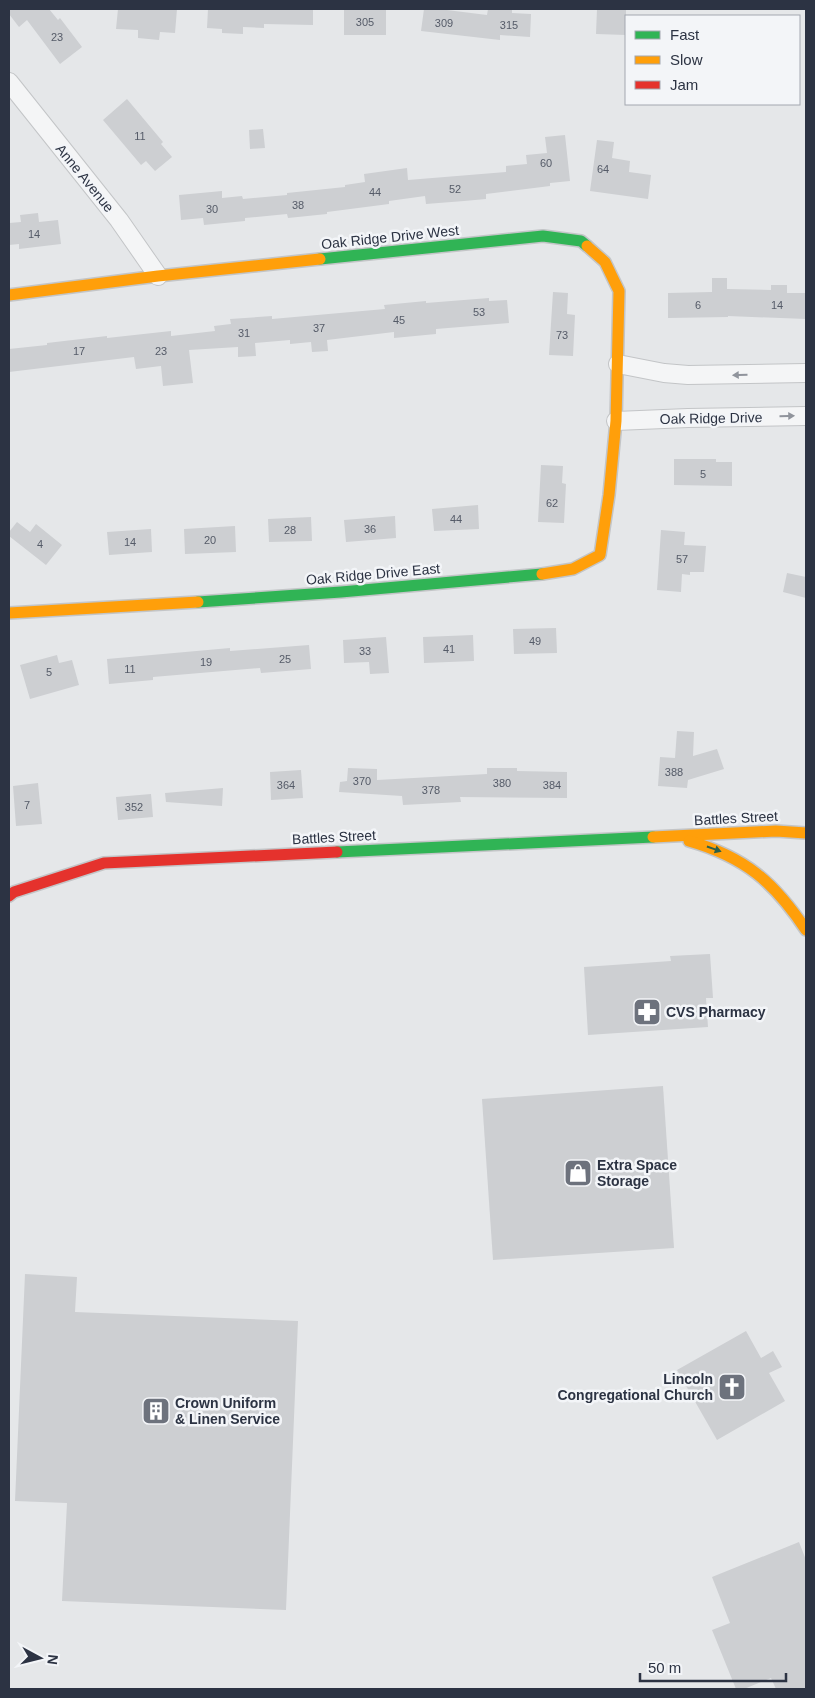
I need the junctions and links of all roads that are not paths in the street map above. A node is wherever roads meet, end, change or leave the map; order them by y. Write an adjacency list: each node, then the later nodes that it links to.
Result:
1 (9, 82): 2 (street, Anne Avenue)
2 (158, 276): 3 (street, Oak Ridge Drive West); 4 (street, Oak Ridge Drive West)
3 (9, 295)
4 (618, 364): 5 (street, one-way to 4); 7 (street, Oak Ridge Drive West)
5 (806, 373)
6 (806, 416): 7 (street, Oak Ridge Drive, one-way to 6)
7 (616, 421): 8 (street, Oak Ridge Drive East)
8 (9, 613)
9 (806, 833): 10 (street, Battles Street)
10 (667, 836): 11 (street, Battles Street); 12 (street, Battles Street, one-way to 12)
11 (9, 896)
12 (806, 930)

